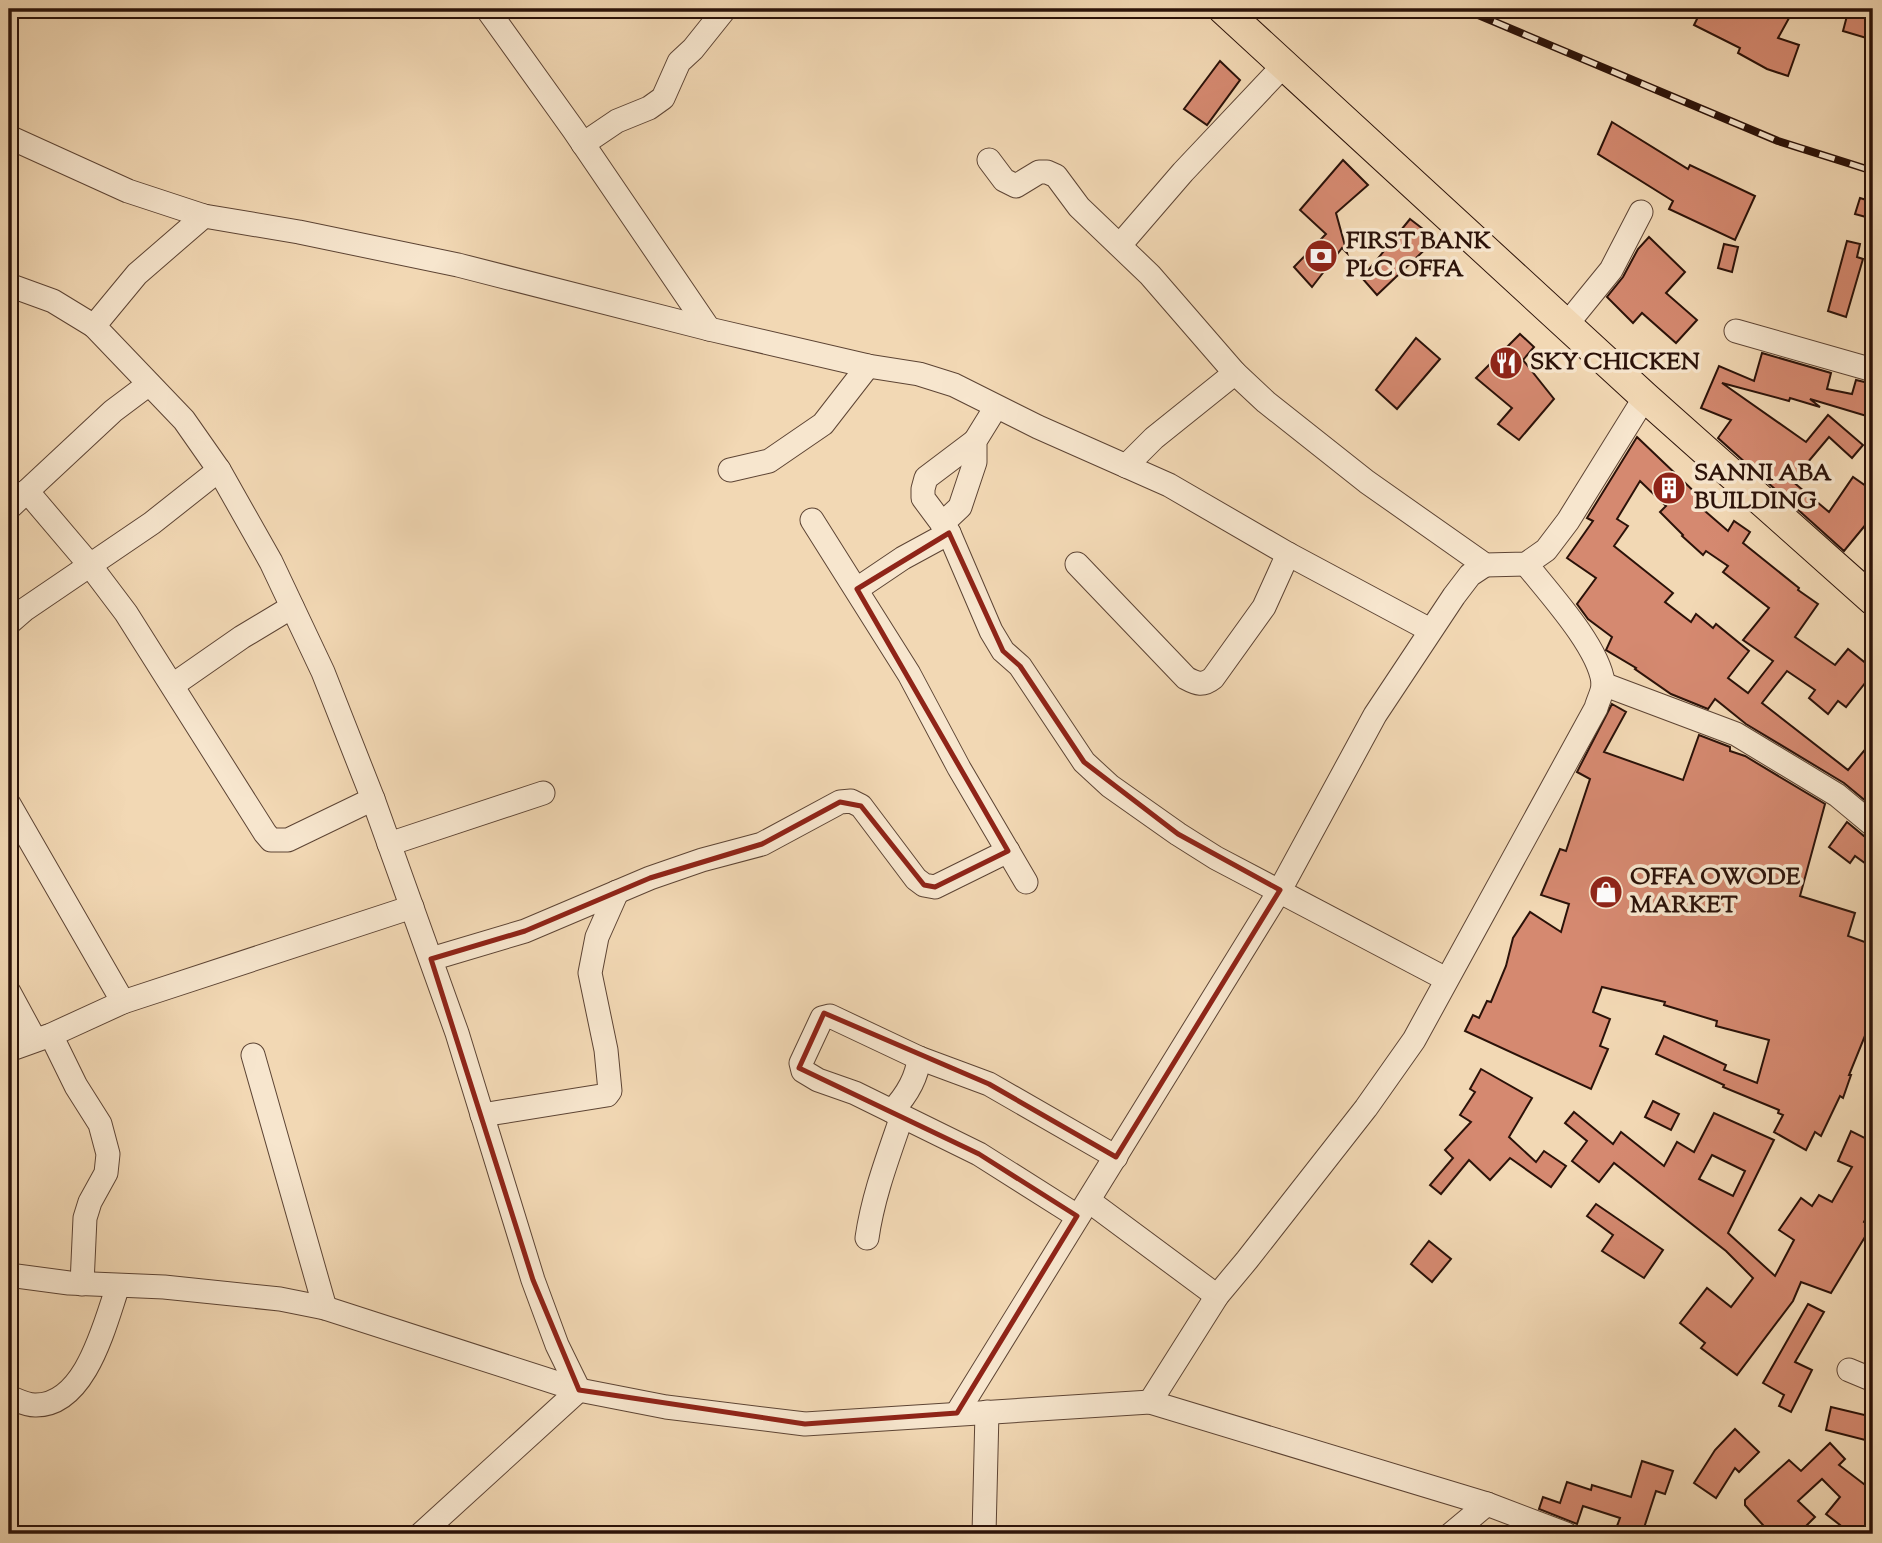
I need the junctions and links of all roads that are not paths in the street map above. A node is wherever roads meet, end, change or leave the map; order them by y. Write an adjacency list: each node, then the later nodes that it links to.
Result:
1 (487, 9): 6 (street)
2 (725, 9): 6 (street)
3 (1223, 9): 4 (main road)
4 (1284, 65): 10 (street); 12 (main road)
5 (9, 137): 9 (street)
6 (583, 144): 14 (street)
7 (989, 160): 10 (street)
8 (1641, 212): 12 (street)
9 (204, 216): 13 (street); 14 (street)
10 (1119, 245): 18 (street)
11 (9, 285): 13 (street)
12 (1567, 324): 20 (main road)
13 (94, 326): 19 (street)
14 (709, 329): 16 (street)
15 (1736, 331): 17 (street)
16 (868, 366): 21 (street); 25 (street)
17 (1873, 369)
18 (1235, 373): 23 (street); 34 (street)
19 (149, 384): 24 (street); 26 (street)
20 (1645, 397): 33 (street); 36 (main road)
21 (996, 407): 22 (street); 23 (street)
22 (975, 441): 29 (street); 29 (street)
23 (1126, 466): 30 (street)
24 (219, 470): 31 (street); 37 (street)
25 (730, 470)
26 (27, 491): 27 (street); 31 (street)
27 (9, 508)
28 (812, 520): 35 (street)
29 (946, 529): 35 (street); 49 (street)
30 (1288, 554): 32 (street); 39 (street)
31 (89, 564): 38 (street); 41 (street)
32 (1077, 564)
33 (1525, 564): 34 (street); 40 (street)
34 (1485, 565): 39 (street)
35 (857, 589): 47 (street)
36 (1873, 600)
37 (292, 607): 41 (street); 43 (street)
38 (9, 623)
39 (1430, 630): 49 (street)
40 (1603, 684): 45 (street); 53 (street)
41 (173, 685): 43 (street)
42 (544, 793): 46 (street)
43 (373, 799): 46 (street)
44 (9, 804): 55 (street)
45 (1873, 825)
46 (389, 844): 51 (street)
47 (1008, 851): 48 (street); 50 (street)
48 (1026, 882)
49 (1280, 890): 53 (street); 62 (street)
50 (617, 892): 52 (street); 61 (street)
51 (412, 907): 52 (street); 55 (street)
52 (431, 959): 61 (street)
53 (1446, 979): 68 (street)
54 (9, 992): 56 (street)
55 (123, 1002): 56 (street)
56 (43, 1038): 57 (street); 66 (street)
57 (9, 1050)
58 (253, 1055): 69 (street)
59 (919, 1058): 60 (street); 60 (street); 62 (street)
60 (897, 1114): 63 (street); 64 (street)
61 (482, 1115): 72 (street)
62 (1116, 1157): 63 (street)
63 (1083, 1209): 68 (street); 76 (street)
64 (867, 1238)
65 (9, 1275): 66 (street)
66 (82, 1284): 67 (street)
67 (118, 1286): 69 (street); 73 (street)
68 (1217, 1296): 74 (street)
69 (325, 1308): 72 (street)
70 (1849, 1370): 71 (street)
71 (1873, 1380)
72 (579, 1390): 76 (street); 78 (street)
73 (9, 1397)
74 (1150, 1402): 75 (street); 77 (street)
75 (987, 1412): 76 (street); 79 (street)
76 (957, 1413)
77 (1487, 1504): 80 (street); 81 (street)
78 (421, 1534)
79 (984, 1534)
80 (1451, 1534)
81 (1566, 1534)

